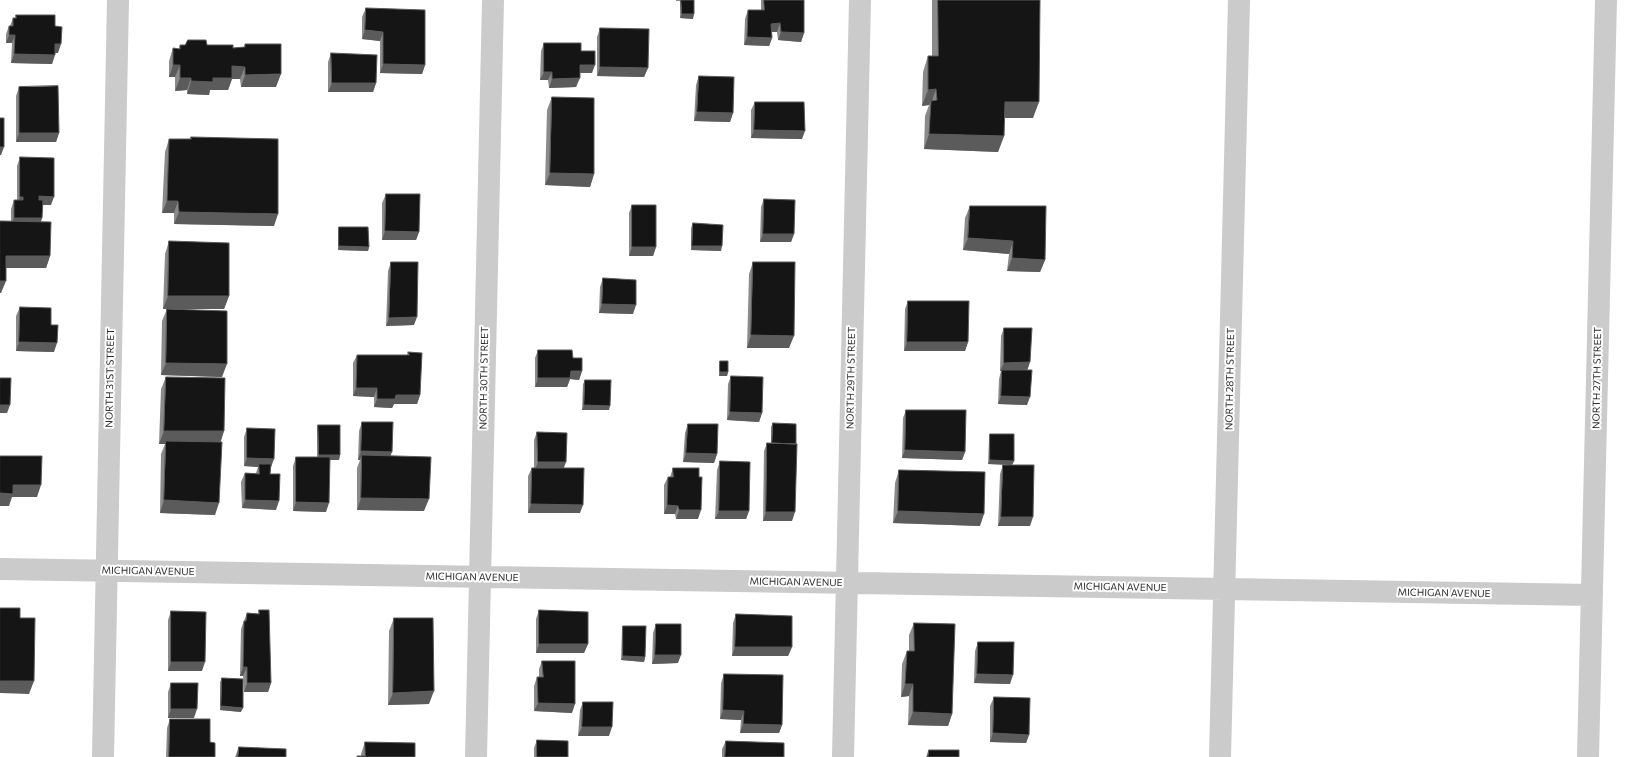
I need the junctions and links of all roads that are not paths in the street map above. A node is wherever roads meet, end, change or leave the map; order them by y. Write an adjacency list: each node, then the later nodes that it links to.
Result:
1 (118, 0): 7 (street, NORTH 31ST STREET)
2 (493, 0): 8 (street, NORTH 30TH STREET)
3 (860, 0): 9 (street, NORTH 29TH STREET)
4 (1239, 0): 10 (street, NORTH 28TH STREET)
5 (1606, 0): 11 (street, NORTH 27TH STREET)
6 (0, 569): 7 (street, MICHIGAN AVENUE)
7 (107, 571): 8 (street, MICHIGAN AVENUE); 12 (street, NORTH 31ST STREET)
8 (480, 577): 9 (street, MICHIGAN AVENUE); 13 (street, NORTH 30TH STREET)
9 (847, 583): 10 (street, MICHIGAN AVENUE); 14 (street, NORTH 29TH STREET)
10 (1225, 589): 11 (street, MICHIGAN AVENUE); 15 (street, NORTH 28TH STREET)
11 (1592, 595): 16 (street, NORTH 27TH STREET)
12 (103, 757)
13 (476, 757)
14 (843, 757)
15 (1220, 757)
16 (1588, 757)

